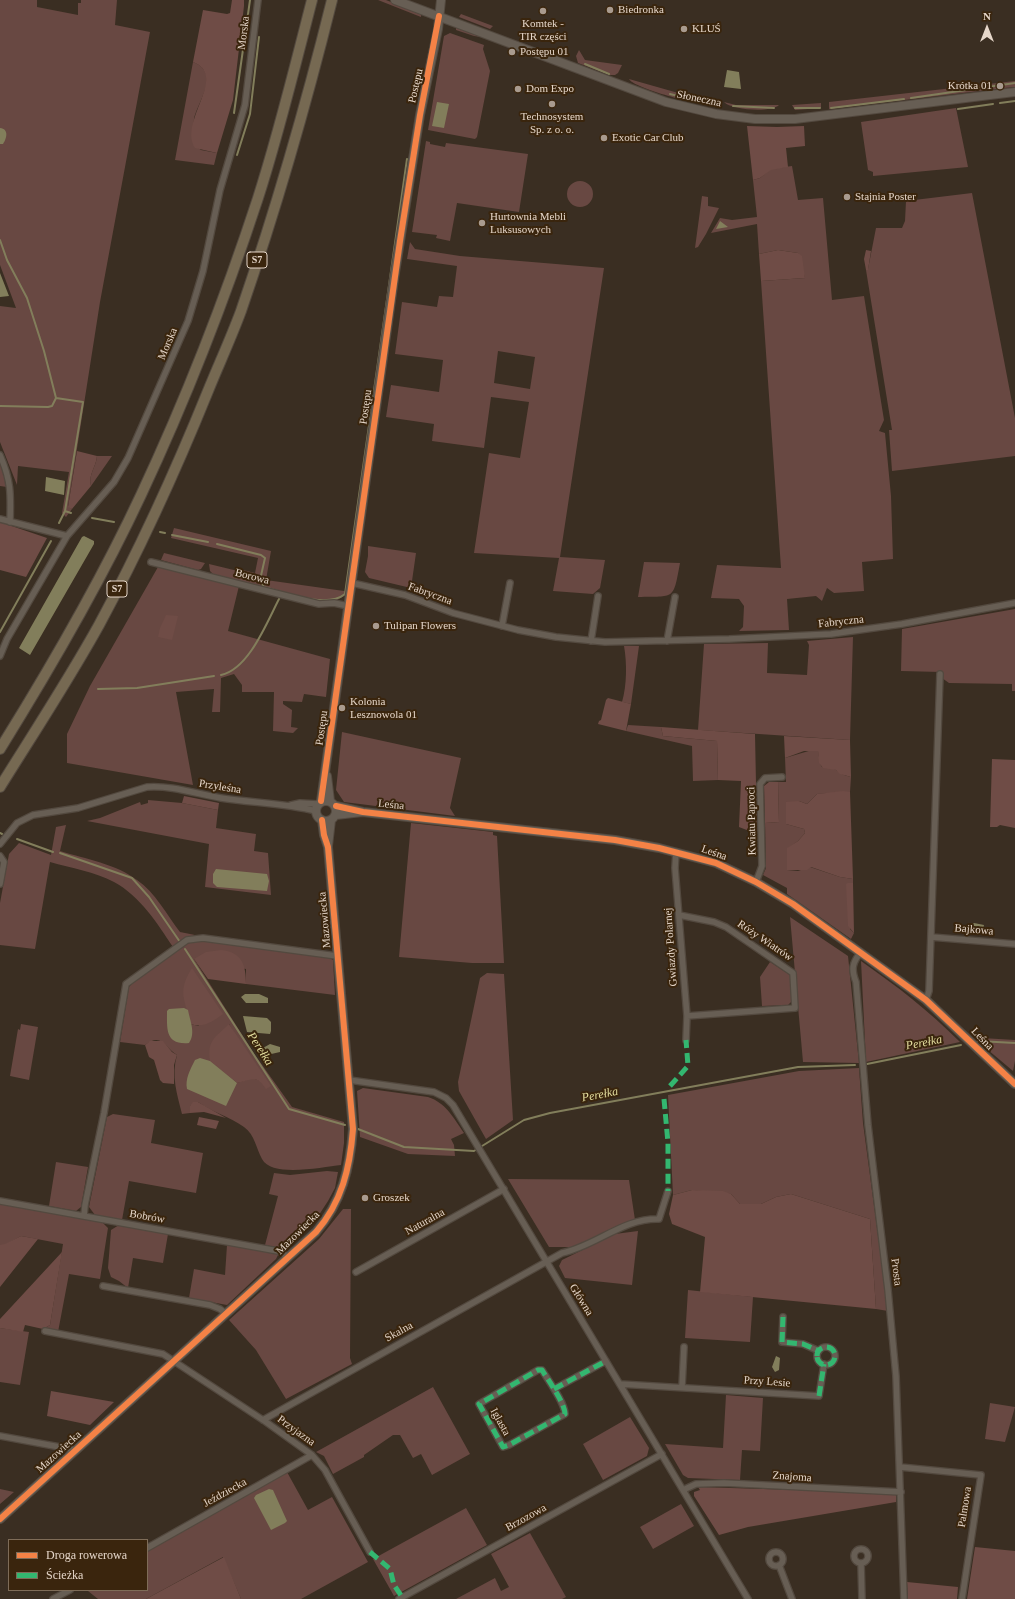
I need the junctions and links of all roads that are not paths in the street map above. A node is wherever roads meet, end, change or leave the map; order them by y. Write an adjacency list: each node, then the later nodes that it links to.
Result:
1 (258, 0): 11 (street, Morska)
2 (312, 0): 24 (highway, S7)
3 (332, 0): 27 (highway, S7)
4 (395, 0): 6 (street, Słoneczna)
5 (441, 0): 6 (street, Postępu)
6 (439, 16): 7 (street, Słoneczna); 13 (street, Postępu)
7 (1015, 92)
8 (0, 454): 10 (street)
9 (0, 519): 10 (street)
10 (10, 522): 11 (street)
11 (67, 536): 22 (street, Morska)
12 (151, 562): 18 (street, Borowa)
13 (352, 583): 18 (street, Postępu); 19 (street, Fabryczna)
14 (510, 583): 19 (street)
15 (598, 596): 20 (street)
16 (675, 596): 21 (street)
17 (1015, 603): 21 (street, Fabryczna)
18 (348, 606): 25 (street, Postępu)
19 (502, 626): 20 (street, Fabryczna)
20 (591, 641): 21 (street, Fabryczna)
21 (667, 641)
22 (0, 656)
23 (940, 674): 40 (street)
24 (0, 750)
25 (326, 773): 28 (street, Postępu); 29 (street, Postępu)
26 (782, 777): 37 (street, Kwiatu Paproci)
27 (0, 787)
28 (333, 803): 29 (street, Leśna); 30 (street, Leśna); 31 (street, Postępu)
29 (318, 805): 32 (street); 33 (street, Przyleśna)
30 (363, 812): 31 (street, Leśna); 35 (street, Leśna)
31 (333, 817): 32 (street, Leśna); 34 (street, Mazowiecka)
32 (322, 820): 34 (street, Mazowiecka)
33 (0, 844)
34 (328, 847): 43 (street, Mazowiecka)
35 (676, 852): 37 (street, Leśna); 39 (street, Gwiazdy Polarnej)
36 (0, 856): 38 (street)
37 (756, 882): 42 (street, Leśna)
38 (0, 884)
39 (679, 915): 45 (street, Gwiazdy Polarnej); 45 (street, Róży Wiatrów)
40 (931, 937): 41 (street, Bajkowa); 44 (street)
41 (1015, 944)
42 (861, 952): 44 (street, Leśna); 73 (street, Prosta)
43 (338, 956): 47 (street, Mazowiecka); 52 (street)
44 (926, 1000): 48 (street, Leśna)
45 (687, 1016): 46 (street, Gwiazdy Polarnej)
46 (686, 1040)
47 (349, 1080): 49 (street, Główna); 53 (street, Mazowiecka)
48 (1015, 1084)
49 (504, 1189): 54 (street, Główna); 55 (street, Naturalna)
50 (668, 1191): 54 (street)
51 (0, 1201): 52 (street, Bobrów)
52 (84, 1216): 53 (street, Bobrów)
53 (289, 1257): 57 (street, Mazowiecka)
54 (546, 1261): 63 (street, Główna); 68 (street, Skalna)
55 (356, 1272)
56 (103, 1286): 57 (street)
57 (225, 1313): 62 (street, Mazowiecka)
58 (783, 1317): 61 (street)
59 (44, 1331): 62 (street, Przyjazna)
60 (684, 1347): 66 (street)
61 (819, 1351): 64 (street, Przy Lesie); 64 (street, Przy Lesie)
62 (174, 1360): 68 (street, Przyjazna); 70 (street, Mazowiecka)
63 (606, 1360): 65 (street, Główna); 67 (street)
64 (824, 1364): 66 (street, Przy Lesie)
65 (620, 1384): 66 (street, Przy Lesie); 71 (street, Główna)
66 (682, 1387)
67 (554, 1389): 67 (street, Iglasta)
68 (263, 1420): 72 (street, Przyjazna)
69 (0, 1436): 70 (street, Mazowiecka)
70 (76, 1450): 76 (street, Mazowiecka)
71 (662, 1454): 74 (street, Główna); 83 (street, Brzozowa)
72 (312, 1455): 77 (street, Jeździecka); 78 (street, Przyjazna)
73 (900, 1467): 75 (street, Prosta); 88 (street, Palmowa)
74 (683, 1490): 75 (street, Znajoma); 84 (street, Główna)
75 (901, 1492): 87 (street, Prosta)
76 (0, 1518)
77 (148, 1547)
78 (370, 1552)
79 (861, 1563): 86 (street)
80 (779, 1565): 85 (street)
81 (68, 1591): 82 (street)
82 (53, 1599)
83 (399, 1599)
84 (748, 1599)
85 (792, 1599)
86 (862, 1599)
87 (904, 1599)
88 (962, 1599)

